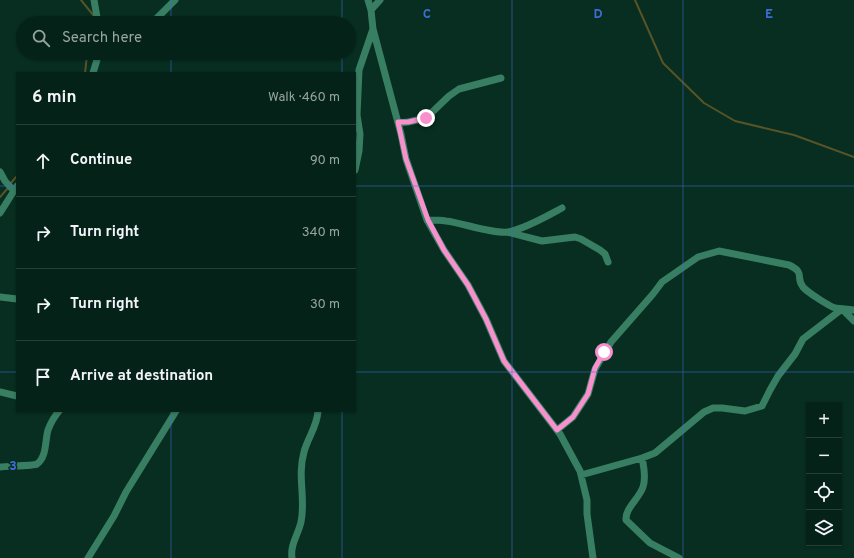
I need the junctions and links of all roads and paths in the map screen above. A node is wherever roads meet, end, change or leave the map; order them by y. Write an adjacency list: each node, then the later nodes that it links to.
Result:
1 (94, 0): 6 (street)
2 (175, 0): 7 (street)
3 (368, 0): 5 (street)
4 (380, 0): 5 (street)
5 (371, 10): 8 (street)
6 (97, 16)
7 (159, 16)
8 (373, 29): 12 (street); 13 (street)
9 (97, 60): 10 (street)
10 (93, 72)
11 (500, 78): 12 (street)
12 (398, 122): 18 (street)
13 (356, 165)
14 (0, 172): 15 (street)
15 (14, 188): 17 (street)
16 (562, 208): 19 (street)
17 (0, 214)
18 (428, 220): 19 (street); 31 (street)
19 (506, 232): 20 (street)
20 (608, 262)
21 (0, 297): 22 (street)
22 (16, 298)
23 (842, 308): 24 (street); 25 (street); 31 (street); 32 (street)
24 (854, 310)
25 (854, 321)
26 (0, 392): 27 (street)
27 (16, 396)
28 (58, 412): 33 (street)
29 (175, 412): 35 (street)
30 (318, 412): 36 (street)
31 (557, 430): 34 (street)
32 (642, 458): 34 (street); 38 (street)
33 (0, 467)
34 (581, 475): 37 (street)
35 (88, 558)
36 (292, 558)
37 (593, 558)
38 (679, 558)

